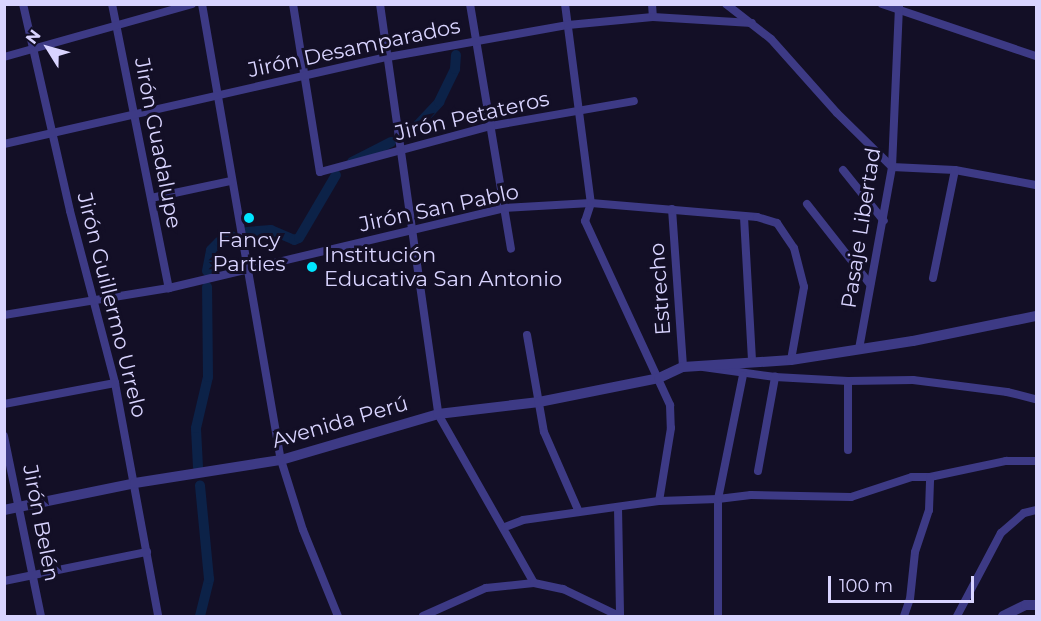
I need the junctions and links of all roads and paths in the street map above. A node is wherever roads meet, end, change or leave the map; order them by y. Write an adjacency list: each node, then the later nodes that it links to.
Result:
1 (23, 4): 18 (street, Jirón Guillermo Urrelo)
2 (112, 4): 15 (street, Jirón Guadalupe)
3 (192, 4): 15 (street)
4 (202, 4): 23 (street)
5 (293, 4): 22 (street)
6 (380, 4): 21 (street)
7 (470, 4): 17 (street)
8 (565, 4): 16 (street)
9 (652, 4): 13 (street)
10 (726, 4): 14 (street)
11 (882, 4): 12 (street)
12 (899, 7): 19 (street); 31 (street, Pasaje Libertad)
13 (654, 17): 14 (street, Jirón Desamparados); 16 (street, Jirón Desamparados)
14 (752, 23): 31 (street)
15 (116, 25): 18 (street); 26 (street, Jirón Guadalupe)
16 (568, 25): 17 (street, Jirón Desamparados); 25 (street)
17 (476, 41): 21 (street, Jirón Desamparados); 27 (street)
18 (33, 48): 20 (street); 28 (street, Jirón Guillermo Urrelo)
19 (1036, 56)
20 (4, 57)
21 (388, 57): 22 (street, Jirón Desamparados); 30 (street)
22 (305, 75): 23 (street, Jirón Desamparados); 30 (street, Jirón Petateros)
23 (216, 95): 26 (street, Jirón Desamparados); 34 (street)
24 (634, 101): 25 (street, Jirón Petateros)
25 (578, 110): 27 (street, Jirón Petateros); 37 (street)
26 (132, 115): 28 (street, Jirón Desamparados); 36 (street, Jirón Guadalupe)
27 (491, 126): 30 (street, Jirón Petateros); 39 (street)
28 (52, 133): 29 (street, Jirón Desamparados); 49 (street, Jirón Guillermo Urrelo)
29 (4, 144)
30 (402, 150): 43 (street)
31 (892, 167): 33 (street); 42 (street, Pasaje Libertad)
32 (843, 170): 42 (street)
33 (955, 170): 35 (street); 46 (street)
34 (231, 181): 36 (street); 45 (street)
35 (1036, 185)
36 (151, 198): 48 (street, Jirón Guadalupe)
37 (591, 203): 39 (street, Jirón San Pablo); 40 (street, Jirón San Pablo); 60 (street)
38 (807, 204): 47 (street)
39 (505, 208): 43 (street, Jirón San Pablo); 44 (street)
40 (672, 209): 41 (street, Jirón San Pablo); 57 (street, Estrecho)
41 (744, 216): 54 (street, Jirón San Pablo); 55 (street)
42 (884, 221): 47 (street, Pasaje Libertad)
43 (412, 232): 45 (street, Jirón San Pablo); 66 (street)
44 (511, 249)
45 (248, 269): 48 (street, Jirón San Pablo); 69 (street)
46 (933, 278)
47 (870, 284): 53 (street, Pasaje Libertad)
48 (169, 288): 49 (street, Jirón San Pablo)
49 (95, 299): 50 (street, Jirón San Pablo); 62 (street, Jirón Guillermo Urrelo)
50 (4, 315)
51 (1036, 316): 53 (street)
52 (527, 335): 64 (street)
53 (859, 349): 54 (street)
54 (791, 360): 55 (street)
55 (752, 362): 56 (street)
56 (699, 366): 57 (street); 58 (street)
57 (683, 367): 60 (street, Avenida Perú)
58 (743, 375): 59 (street); 74 (street)
59 (775, 377): 61 (street); 71 (street)
60 (659, 378): 64 (street, Avenida Perú); 75 (street)
61 (848, 381): 63 (street); 68 (street)
62 (115, 383): 65 (street); 73 (street, Jirón Guillermo Urrelo)
63 (1036, 399)
64 (538, 402): 66 (street, Avenida Perú); 80 (street)
65 (4, 404)
66 (438, 414): 69 (street, Avenida Perú); 81 (street)
67 (4, 436): 76 (street, Jirón Belén)
68 (848, 450)
69 (281, 460): 73 (street, Avenida Perú); 89 (street)
70 (1036, 461): 72 (street)
71 (758, 471)
72 (930, 477): 74 (street); 93 (street)
73 (135, 483): 76 (street, Avenida Perú); 82 (street, Jirón Guillermo Urrelo)
74 (718, 499): 75 (street); 92 (street)
75 (659, 501): 77 (street)
76 (20, 507): 78 (street, Avenida Perú); 83 (street, Jirón Belén)
77 (618, 508): 80 (street); 91 (street)
78 (4, 510)
79 (1036, 510): 94 (street)
80 (579, 512): 81 (street)
81 (505, 527): 85 (street)
82 (147, 552): 83 (street); 88 (street, Jirón Guillermo Urrelo)
83 (33, 575): 84 (street); 87 (street, Jirón Belén)
84 (4, 581)
85 (534, 583): 90 (street); 91 (street)
86 (1036, 605): 95 (street)
87 (41, 616)
88 (158, 616)
89 (338, 616)
90 (423, 616)
91 (619, 616)
92 (718, 616)
93 (904, 616)
94 (957, 616)
95 (1003, 616)

